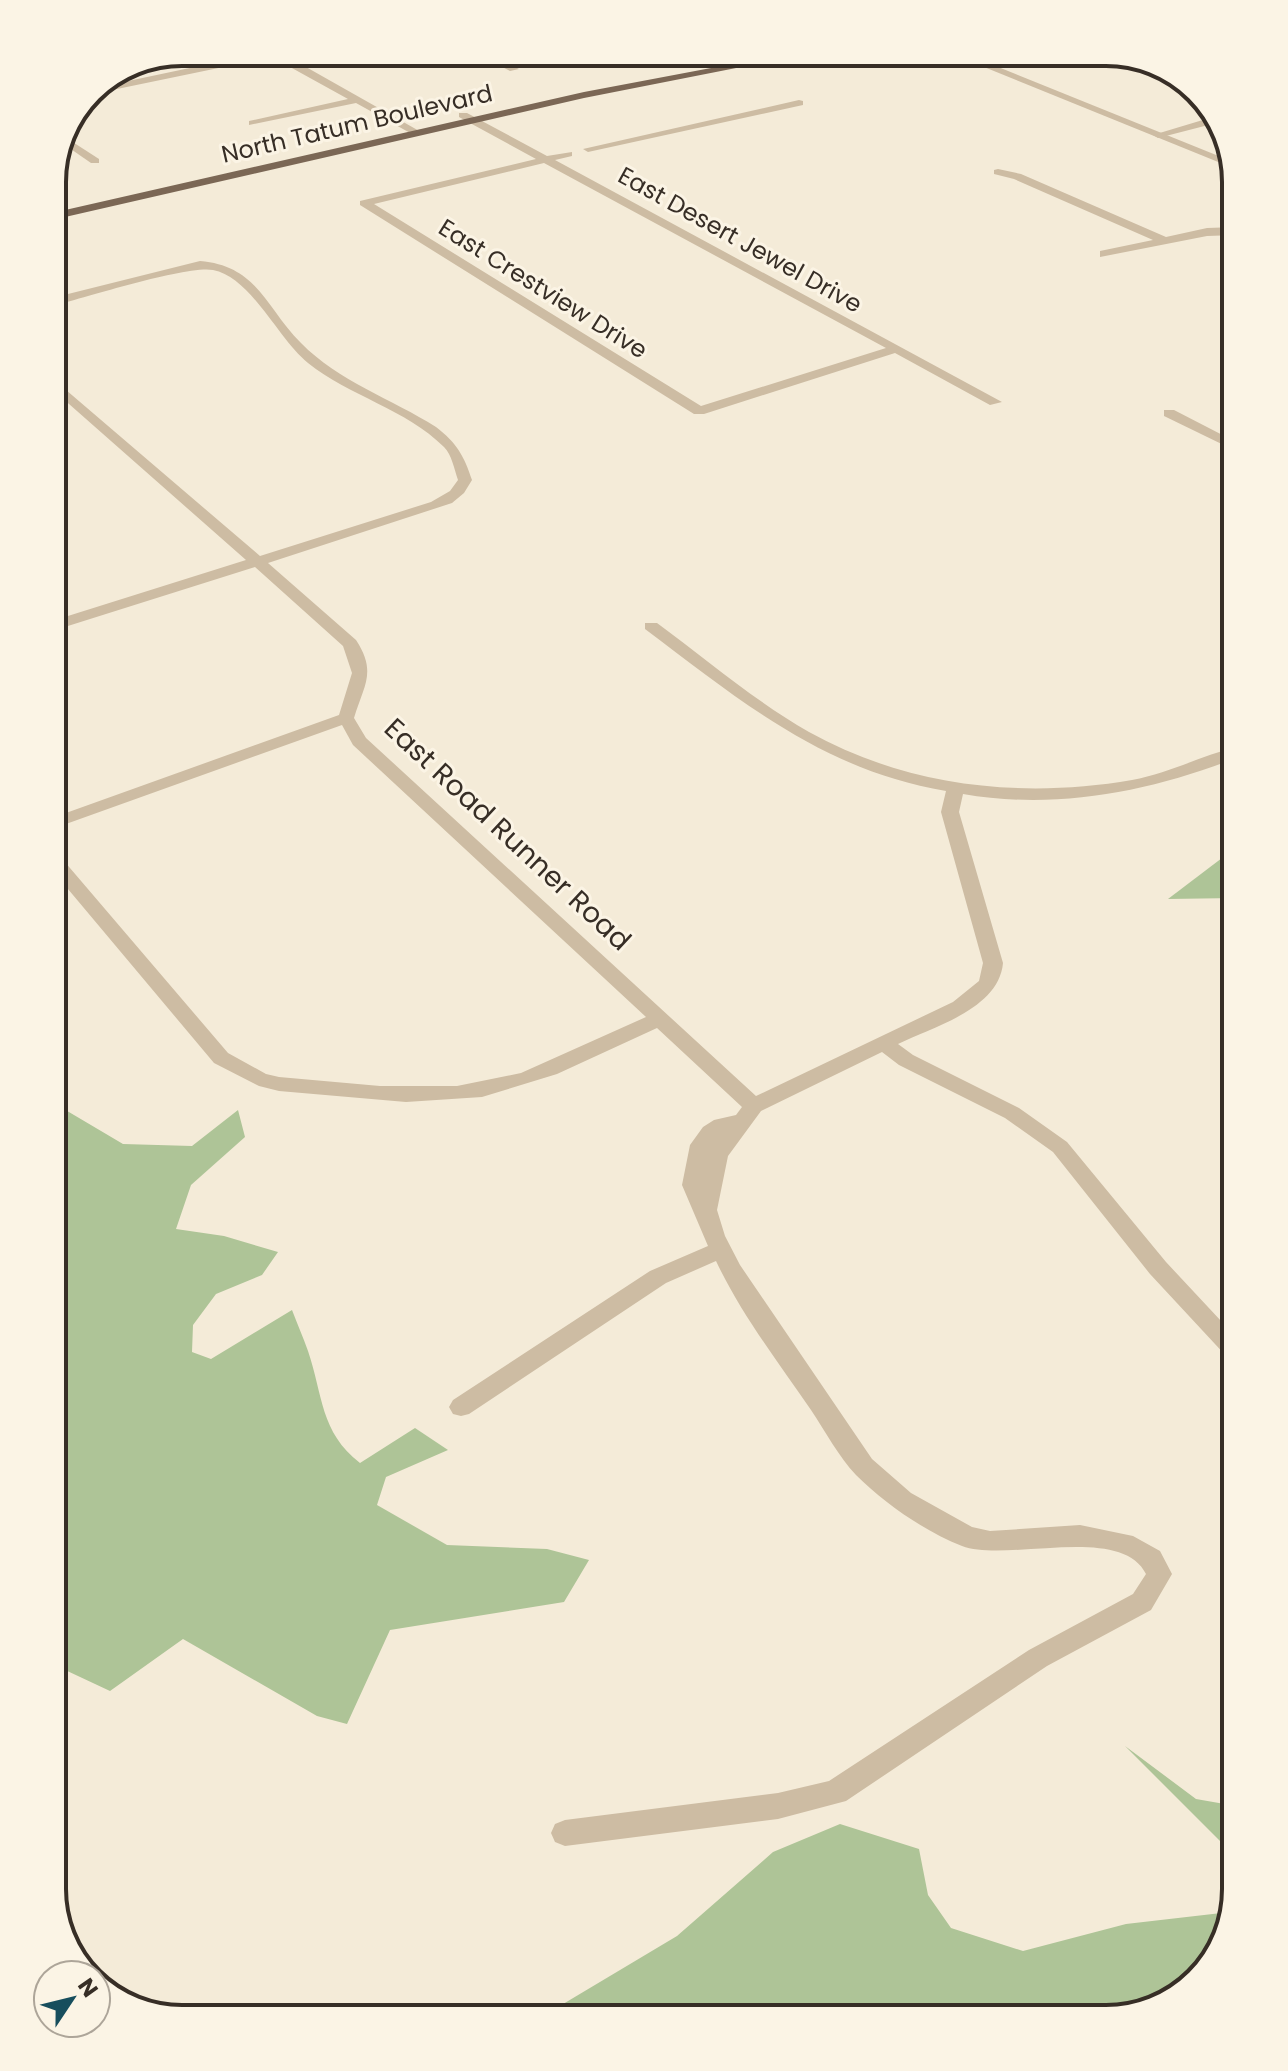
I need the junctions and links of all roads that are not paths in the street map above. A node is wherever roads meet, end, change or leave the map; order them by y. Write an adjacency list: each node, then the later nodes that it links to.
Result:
1 (214, 66): 9 (street)
2 (279, 66): 11 (street)
3 (298, 66): 10 (street)
4 (508, 66): 8 (street)
5 (699, 66): 13 (main road, North Tatum Boulevard)
6 (731, 66): 13 (main road, North Tatum Boulevard)
7 (987, 66): 17 (street)
8 (514, 69)
9 (115, 87)
10 (357, 100): 11 (street); 16 (street)
11 (344, 103): 15 (street); 16 (street)
12 (799, 103): 19 (street)
13 (468, 118): 16 (main road, North Tatum Boulevard); 19 (street, East Desert Jewel Drive)
14 (1206, 122): 17 (street)
15 (253, 123)
16 (405, 132): 23 (main road, North Tatum Boulevard); 24 (main road, North Tatum Boulevard)
17 (1158, 135): 20 (street)
18 (72, 146): 21 (street)
19 (546, 159): 29 (street, East Desert Jewel Drive); 29 (street, East Crestview Drive)
20 (1220, 160)
21 (95, 161)
22 (998, 172): 26 (street)
23 (66, 208)
24 (66, 214)
25 (1222, 231): 26 (street)
26 (1163, 240): 27 (street)
27 (1104, 254)
28 (66, 299): 34 (street)
29 (896, 349): 31 (street, East Desert Jewel Drive)
30 (66, 394): 34 (street, East Road Runner Road)
31 (995, 402)
32 (1169, 413): 33 (street)
33 (1222, 440)
34 (257, 562): 35 (street); 37 (street, East Road Runner Road)
35 (66, 622)
36 (651, 626): 39 (street)
37 (346, 718): 40 (street); 42 (street, East Road Runner Road)
38 (1222, 758): 39 (street)
39 (955, 788): 43 (street)
40 (66, 819)
41 (66, 875): 42 (street)
42 (659, 1019): 44 (street, East Road Runner Road)
43 (884, 1044): 44 (street); 46 (street)
44 (747, 1114): 45 (street)
45 (721, 1250): 47 (street); 48 (street)
46 (1222, 1337)
47 (461, 1407)
48 (565, 1833)

